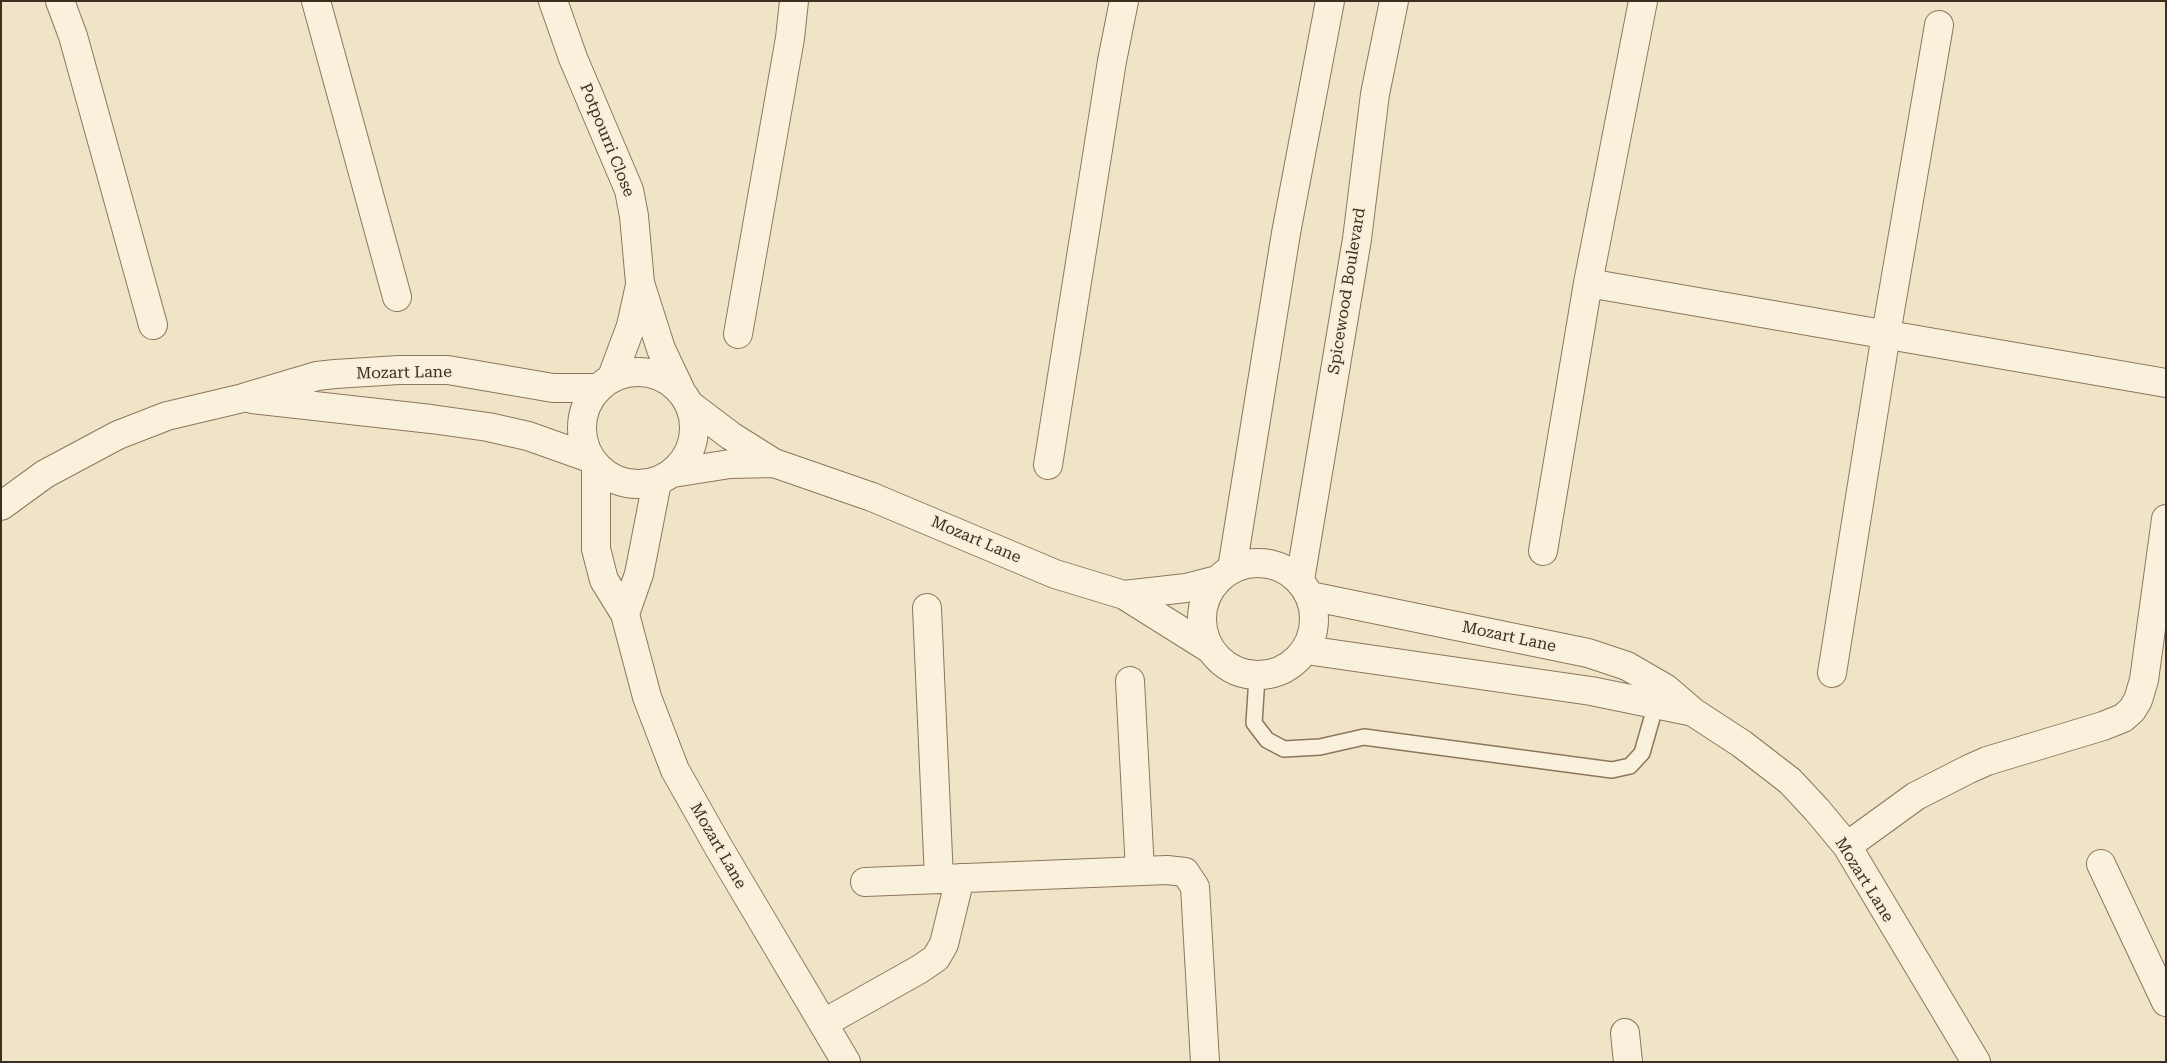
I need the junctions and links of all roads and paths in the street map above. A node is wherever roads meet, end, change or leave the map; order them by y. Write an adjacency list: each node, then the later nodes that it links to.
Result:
1 (60, 1): 13 (street)
2 (316, 1): 12 (street)
3 (553, 1): 10 (street, Potpourri Close)
4 (794, 1): 14 (street)
5 (1124, 1): 22 (street)
6 (1330, 1): 27 (street)
7 (1394, 1): 28 (street, Spicewood Boulevard)
8 (1643, 1): 11 (street)
9 (1939, 25): 15 (street)
10 (640, 283): 16 (street, Potpourri Close); 18 (street, Potpourri Close)
11 (1588, 283): 15 (street); 26 (street)
12 (397, 297)
13 (153, 325)
14 (738, 334)
15 (1886, 334): 17 (street); 34 (street)
16 (605, 383): 18 (street); 19 (street, Mozart Lane); 20 (street)
17 (2166, 383)
18 (685, 397): 21 (street, Mozart Lane); 23 (street)
19 (243, 398): 20 (street, Mozart Lane); 24 (street, Mozart Lane)
20 (593, 462): 23 (street); 31 (street, Mozart Lane)
21 (774, 463): 23 (street, Mozart Lane); 29 (street, Mozart Lane)
22 (1048, 465)
23 (665, 478): 31 (street)
24 (1, 506)
25 (2166, 519): 39 (street)
26 (1544, 551)
27 (1225, 574): 28 (street); 29 (street); 32 (street)
28 (1305, 588): 33 (street); 38 (street, Mozart Lane)
29 (1124, 595): 32 (street)
30 (927, 608): 42 (street)
31 (625, 614): 45 (street, Mozart Lane)
32 (1210, 649): 35 (street)
33 (1306, 650): 35 (street); 37 (street, Mozart Lane)
34 (1832, 673)
35 (1257, 677): 37 (lane)
36 (1130, 681): 41 (street)
37 (1656, 704): 38 (street, Mozart Lane)
38 (1693, 712): 39 (street, Mozart Lane)
39 (1847, 846): 50 (street, Mozart Lane)
40 (2101, 864): 44 (street)
41 (1140, 871): 42 (street); 48 (street)
42 (950, 878): 43 (street); 45 (street)
43 (865, 882)
44 (2166, 1002)
45 (824, 1024): 47 (street, Mozart Lane)
46 (1625, 1033): 49 (street)
47 (846, 1062)
48 (1205, 1062)
49 (1628, 1062)
50 (1976, 1062)

